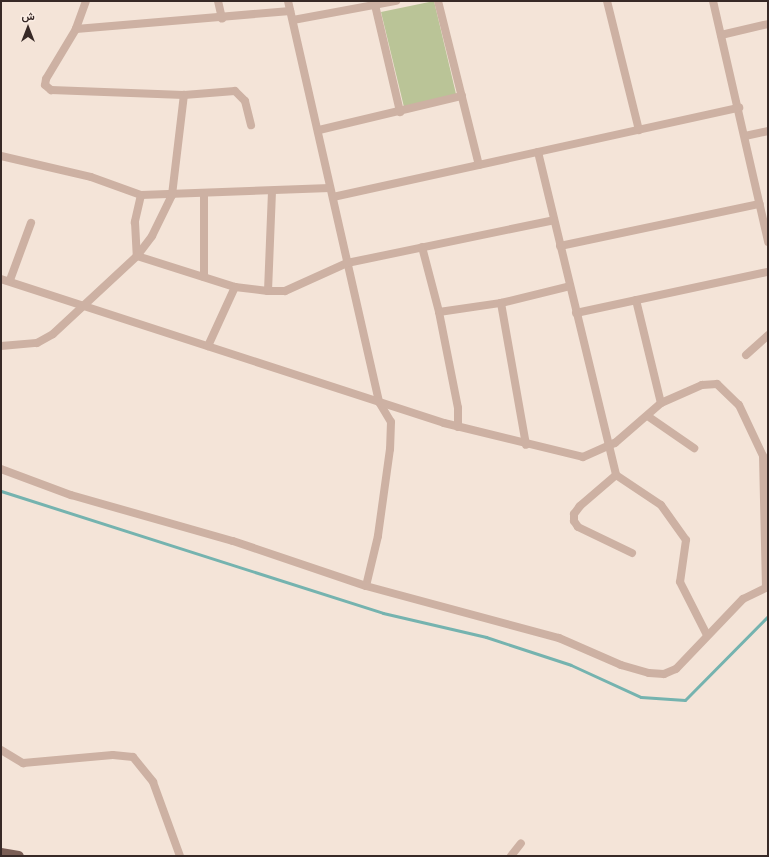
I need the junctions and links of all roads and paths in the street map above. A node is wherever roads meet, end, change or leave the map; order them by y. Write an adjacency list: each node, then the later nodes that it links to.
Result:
1 (86, 1): 13 (street)
2 (218, 1): 10 (street)
3 (288, 1): 9 (street)
4 (396, 1): 8 (street)
5 (438, 1): 16 (street)
6 (607, 1): 21 (street)
7 (713, 1): 14 (street)
8 (375, 5): 11 (street); 18 (street)
9 (290, 11): 10 (street); 11 (street)
10 (222, 19): 13 (street)
11 (293, 20): 20 (street)
12 (768, 24): 14 (street)
13 (76, 29): 15 (street)
14 (721, 35): 17 (street)
15 (184, 95): 19 (street); 31 (street)
16 (462, 96): 18 (street); 26 (street)
17 (739, 108): 21 (street); 23 (street)
18 (400, 112): 20 (street)
19 (251, 125)
20 (318, 130): 27 (street)
21 (639, 130): 24 (street)
22 (768, 131): 23 (street)
23 (745, 136): 33 (street)
24 (538, 152): 26 (street); 34 (street)
25 (1, 156): 30 (street)
26 (479, 165): 32 (street)
27 (330, 188): 28 (street); 32 (street)
28 (272, 191): 29 (street); 47 (street)
29 (204, 194): 31 (street); 42 (street)
30 (141, 195): 31 (street); 39 (street)
31 (172, 195): 39 (street)
32 (333, 197): 40 (street)
33 (760, 204): 36 (street); 37 (street)
34 (554, 220): 37 (street); 38 (street)
35 (31, 222): 44 (street)
36 (768, 242)
37 (560, 246): 45 (street)
38 (422, 247): 40 (street); 51 (street)
39 (137, 256): 42 (street); 50 (street)
40 (347, 263): 47 (street); 57 (street)
41 (768, 272): 48 (street)
42 (204, 277): 46 (street)
43 (1, 279): 44 (street)
44 (10, 280): 50 (street)
45 (570, 286): 49 (street); 52 (street)
46 (234, 287): 47 (street); 55 (street)
47 (268, 291)
48 (636, 300): 52 (street); 58 (street)
49 (501, 302): 51 (street); 61 (street)
50 (86, 304): 54 (street); 55 (street)
51 (438, 312): 60 (street)
52 (576, 313): 62 (street)
53 (768, 336): 56 (street)
54 (1, 346)
55 (208, 346): 57 (street)
56 (746, 355)
57 (379, 402): 60 (street); 67 (street)
58 (661, 404): 59 (street); 68 (street)
59 (649, 417): 62 (street); 63 (street)
60 (458, 427): 61 (street)
61 (526, 445): 62 (street)
62 (609, 446): 65 (street)
63 (694, 448)
64 (1, 469): 67 (street)
65 (616, 475): 66 (street); 69 (street)
66 (632, 553)
67 (366, 586): 69 (street)
68 (767, 587): 69 (street)
69 (707, 635)
70 (1, 750): 74 (street)
71 (521, 844): 75 (street)
72 (1, 853): 73 (main road)
73 (19, 856)
74 (180, 856)
75 (511, 856)

